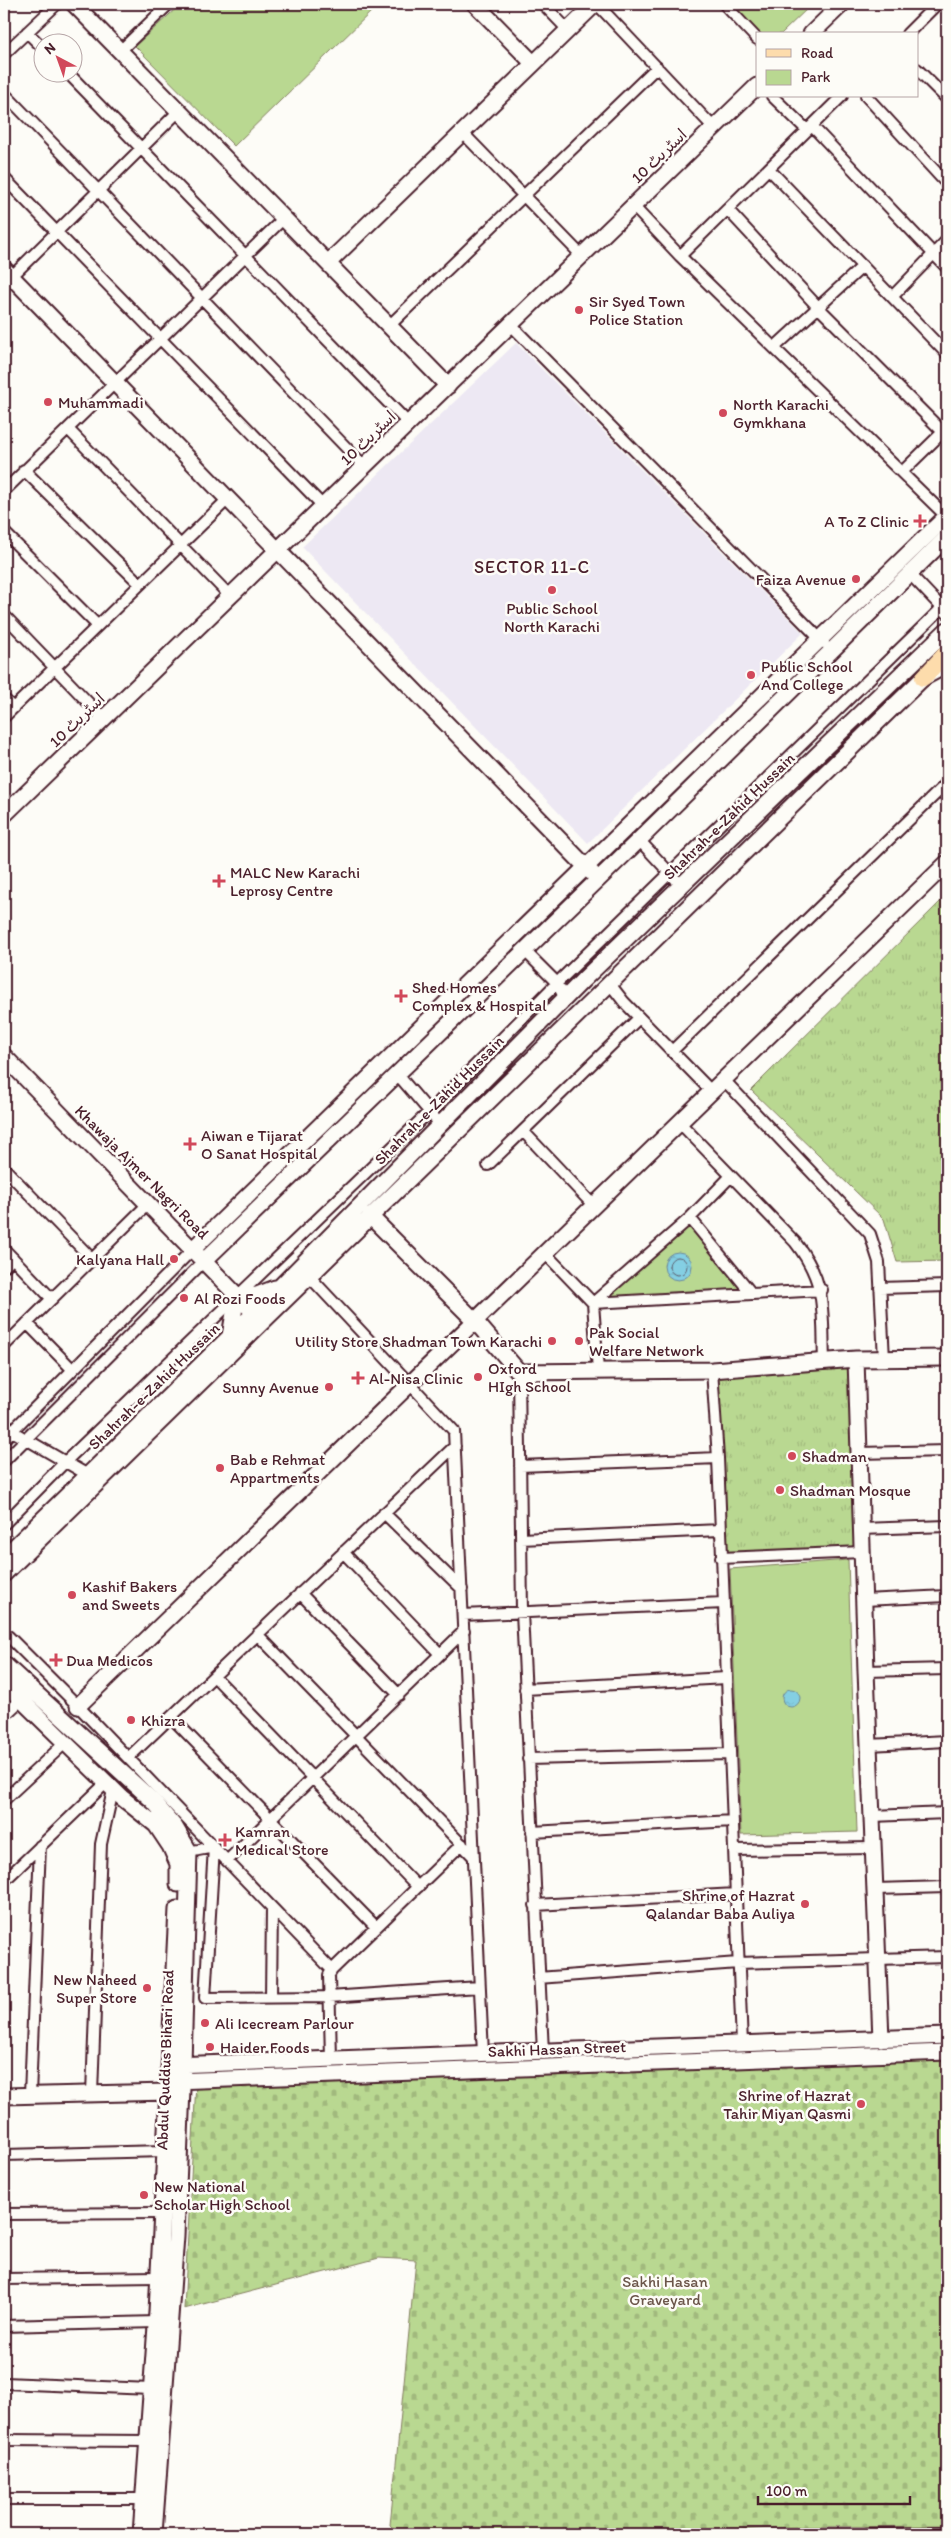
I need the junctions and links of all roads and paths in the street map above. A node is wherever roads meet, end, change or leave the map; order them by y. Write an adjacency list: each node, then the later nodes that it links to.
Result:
1 (57, 4): 11 (street)
2 (74, 4): 16 (street)
3 (475, 4): 18 (street)
4 (543, 4): 10 (street)
5 (596, 4): 10 (street); 19 (street)
6 (724, 4): 15 (street)
7 (842, 4): 12 (street)
8 (937, 4): 13 (street)
9 (162, 6): 16 (street)
10 (568, 30): 18 (street)
11 (27, 32): 14 (street); 17 (street)
12 (813, 32)
13 (908, 32)
14 (32, 37)
15 (756, 38)
16 (120, 51): 28 (street)
17 (4, 54)
18 (533, 63): 31 (street)
19 (657, 67): 29 (street); 37 (street)
20 (918, 70): 27 (street)
21 (76, 82): 32 (street)
22 (756, 87): 29 (street, اسٹریٹ 10)
23 (4, 93): 36 (street)
24 (774, 98): 30 (street)
25 (840, 98): 30 (street)
26 (868, 98): 35 (street)
27 (947, 100)
28 (179, 111): 32 (street); 40 (street)
29 (714, 128): 38 (street, اسٹریٹ 10)
30 (809, 128): 33 (street); 43 (street)
31 (462, 132): 37 (street); 47 (street)
32 (140, 150): 36 (street); 44 (street)
33 (769, 169): 39 (street); 48 (street)
34 (4, 178): 41 (street)
35 (946, 179)
36 (99, 190): 41 (street); 52 (street)
37 (524, 194): 45 (street); 55 (street)
38 (633, 206): 45 (street, اسٹریٹ 10); 46 (street)
39 (728, 210): 46 (street); 53 (street)
40 (285, 217): 44 (street); 47 (street)
41 (56, 231): 50 (street); 56 (street)
42 (947, 240): 43 (street)
43 (934, 254): 49 (street); 51 (street)
44 (245, 256): 52 (street); 61 (street)
45 (582, 256): 54 (street, اسٹریٹ 10)
46 (680, 256): 57 (street)
47 (329, 262): 55 (street)
48 (863, 266): 51 (street); 53 (street)
49 (947, 268)
50 (6, 276): 59 (street)
51 (892, 296): 58 (street)
52 (203, 299): 56 (street); 64 (street)
53 (818, 307): 57 (street); 63 (street)
54 (511, 324): 60 (street, اسٹریٹ 10); 82 (street)
55 (390, 326): 60 (street)
56 (160, 339): 59 (street); 69 (street)
57 (775, 347): 66 (street)
58 (947, 354)
59 (116, 384): 62 (street); 68 (street)
60 (448, 386): 61 (street, اسٹریٹ 10)
61 (409, 424): 64 (street, اسٹریٹ 10)
62 (68, 429): 65 (street); 73 (street)
63 (945, 430): 66 (street)
64 (364, 466): 69 (street, اسٹریٹ 10)
65 (24, 470): 67 (street); 76 (street)
66 (902, 472): 70 (street)
67 (4, 490)
68 (228, 499): 73 (street); 74 (street)
69 (323, 506): 74 (street, اسٹریٹ 10)
70 (947, 516): 82 (street)
71 (4, 532): 80 (street)
72 (947, 537): 75 (street)
73 (181, 544): 76 (street); 77 (street)
74 (278, 550): 77 (street, اسٹریٹ 10); 96 (street)
75 (910, 574): 78 (street); 83 (street)
76 (140, 584): 80 (street)
77 (230, 596): 91 (street, اسٹریٹ 10)
78 (946, 608): 97 (street)
79 (4, 616): 86 (street)
80 (97, 625): 86 (street)
81 (947, 630): 99 (street, Shahrah-e-Zahid Hussain)
82 (821, 639): 83 (street); 96 (street)
83 (832, 650): 94 (street)
84 (947, 652): 87 (main road)
85 (947, 665): 87 (street, Shahrah-e-Zahid Hussain)
86 (54, 667): 89 (street); 91 (street)
87 (923, 678): 103 (street, Shahrah-e-Zahid Hussain)
88 (4, 699): 89 (street)
89 (13, 708): 90 (street)
90 (4, 717)
91 (104, 718): 93 (street, اسٹریٹ 10)
92 (947, 782): 107 (street)
93 (7, 807)
94 (639, 840): 97 (street); 98 (street)
95 (947, 863): 110 (street)
96 (586, 867): 98 (street); 123 (street)
97 (669, 874): 99 (street); 102 (street)
98 (598, 880): 100 (street)
99 (682, 886): 101 (street, Shahrah-e-Zahid Hussain)
100 (524, 950): 102 (street); 109 (street)
101 (583, 980): 104 (street); 105 (street, Shahrah-e-Zahid Hussain)
102 (557, 983): 105 (street); 112 (street)
103 (610, 984): 104 (street, Shahrah-e-Zahid Hussain); 106 (street)
104 (597, 997): 120 (street, Shahrah-e-Zahid Hussain)
105 (565, 998): 112 (street, Shahrah-e-Zahid Hussain)
106 (639, 1018): 107 (street); 114 (street)
107 (672, 1051): 111 (street)
108 (7, 1065): 118 (street, Khawaja Ajmer Nagri Road)
109 (398, 1075): 112 (street); 127 (street)
110 (724, 1080): 111 (street); 133 (street)
111 (712, 1092): 113 (street)
112 (435, 1117): 131 (street, Shahrah-e-Zahid Hussain); 136 (street)
113 (680, 1123): 117 (street); 119 (street)
114 (523, 1131): 115 (street); 119 (street)
115 (488, 1165)
116 (4, 1168): 126 (street)
117 (731, 1176): 121 (street); 134 (street)
118 (148, 1204): 123 (street, Khawaja Ajmer Nagri Road); 126 (street)
119 (594, 1206): 124 (street)
120 (370, 1216): 128 (street, Shahrah-e-Zahid Hussain); 140 (street)
121 (690, 1218): 135 (street); 138 (street)
122 (4, 1249): 125 (street)
123 (193, 1249): 127 (street, Khawaja Ajmer Nagri Road); 149 (street)
124 (545, 1253): 138 (street); 140 (street)
125 (12, 1258): 129 (street); 137 (street)
126 (93, 1260): 137 (street)
127 (205, 1260): 136 (street, Khawaja Ajmer Nagri Road); 157 (street)
128 (322, 1262): 130 (street, Shahrah-e-Zahid Hussain); 131 (street)
129 (4, 1267)
130 (309, 1276): 147 (street, Shahrah-e-Zahid Hussain); 153 (street)
131 (280, 1286): 136 (street); 139 (street, Shahrah-e-Zahid Hussain)
132 (947, 1286): 133 (street)
133 (880, 1288): 146 (street)
134 (822, 1290): 135 (street); 148 (street)
135 (752, 1294): 138 (street)
136 (237, 1296): 139 (street, Khawaja Ajmer Nagri Road); 142 (street); 163 (street)
137 (52, 1299): 141 (street)
138 (593, 1303): 151 (street)
139 (254, 1313): 142 (street, Shahrah-e-Zahid Hussain)
140 (475, 1321): 152 (street); 153 (street)
141 (28, 1323): 143 (street); 149 (street)
142 (230, 1336): 147 (street); 165 (street, Shahrah-e-Zahid Hussain)
143 (4, 1346)
144 (947, 1358): 146 (street)
145 (856, 1359): 146 (street); 148 (street); 160 (street)
146 (884, 1359)
147 (222, 1360): 176 (street, Shahrah-e-Zahid Hussain)
148 (824, 1362): 150 (street)
149 (73, 1370): 155 (street)
150 (712, 1370): 151 (street); 161 (street)
151 (598, 1371): 152 (street)
152 (519, 1372): 164 (street)
153 (411, 1383): 158 (street); 197 (street)
154 (4, 1422): 155 (street)
155 (12, 1430): 156 (street); 157 (street)
156 (4, 1439)
157 (26, 1439): 162 (street); 163 (street)
158 (454, 1446): 166 (street); 177 (street)
159 (947, 1451): 160 (street)
160 (859, 1454): 169 (street)
161 (718, 1458): 164 (street); 170 (street)
162 (4, 1461)
163 (66, 1461): 165 (street); 167 (street)
164 (520, 1466): 171 (street)
165 (88, 1475): 174 (street, Shahrah-e-Zahid Hussain)
166 (384, 1513): 172 (street); 177 (street)
167 (4, 1524)
168 (947, 1526): 169 (street)
169 (861, 1529): 173 (street)
170 (720, 1530): 171 (street); 175 (street)
171 (521, 1539): 182 (street)
172 (343, 1552): 178 (street); 187 (street)
173 (862, 1552): 175 (street); 180 (street)
174 (4, 1557)
175 (721, 1558): 181 (street)
176 (4, 1574)
177 (462, 1589): 183 (street)
178 (300, 1593): 185 (street); 195 (street)
179 (947, 1596): 180 (street)
180 (864, 1600): 190 (street)
181 (723, 1603): 182 (street); 192 (street)
182 (522, 1612): 183 (street); 194 (street)
183 (463, 1615): 184 (street)
184 (464, 1631): 187 (street); 221 (street)
185 (257, 1634): 191 (street); 200 (street)
186 (4, 1640): 197 (street)
187 (440, 1654): 195 (street)
188 (4, 1664): 220 (street)
189 (947, 1669): 190 (street)
190 (866, 1672): 203 (street)
191 (214, 1676): 199 (street); 207 (street)
192 (726, 1678): 194 (street); 204 (street)
193 (4, 1683): 196 (street)
194 (525, 1690): 206 (street)
195 (399, 1695): 200 (street)
196 (21, 1700): 198 (street); 202 (street)
197 (78, 1706): 205 (street)
198 (4, 1716)
199 (171, 1717): 205 (street); 212 (street)
200 (357, 1737): 207 (street); 215 (street)
201 (947, 1741): 203 (street)
202 (65, 1743): 208 (street); 209 (street)
203 (869, 1745): 211 (street)
204 (730, 1754): 206 (street); 213 (street)
205 (128, 1758): 217 (street)
206 (528, 1759): 214 (street)
207 (313, 1779): 212 (street); 224 (street)
208 (109, 1786): 216 (street); 220 (street); 247 (street)
209 (4, 1800)
210 (947, 1813): 211 (street)
211 (872, 1816): 218 (street)
212 (271, 1819): 222 (street); 230 (street)
213 (733, 1821): 214 (street); 219 (street)
214 (532, 1832): 228 (street)
215 (462, 1844): 221 (street); 224 (street)
216 (40, 1846): 223 (street); 248 (street)
217 (214, 1847): 220 (street); 222 (street); 238 (street)
218 (873, 1848): 219 (street); 226 (street)
219 (734, 1850): 227 (street)
220 (181, 1853): 246 (street, Abdul Quddus Bihari Road)
221 (474, 1857): 236 (street)
222 (227, 1861): 229 (street)
223 (4, 1880)
224 (418, 1887): 230 (street)
225 (947, 1887): 226 (street)
226 (875, 1889): 232 (street)
227 (736, 1894): 228 (street); 233 (street)
228 (535, 1905): 235 (street)
229 (272, 1908): 234 (street); 238 (street)
230 (376, 1927): 234 (street)
231 (947, 1957): 232 (street)
232 (877, 1958): 233 (street); 240 (street)
233 (738, 1963): 235 (street); 241 (street)
234 (332, 1970): 237 (street)
235 (538, 1978): 242 (street)
236 (479, 1987): 237 (street); 244 (street)
237 (329, 1996): 238 (street); 245 (street)
238 (271, 1997)
239 (947, 2036): 240 (street, Sakhi Hassan Street)
240 (881, 2039): 241 (street, Sakhi Hassan Street)
241 (742, 2044): 242 (street, Sakhi Hassan Street)
242 (543, 2052): 244 (street, Sakhi Hassan Street)
243 (947, 2052): 246 (street, Sakhi Hassan Street)
244 (483, 2054): 245 (street, Sakhi Hassan Street)
245 (331, 2059): 246 (street, Sakhi Hassan Street)
246 (174, 2076): 247 (street); 250 (street, Abdul Quddus Bihari Road); 266 (street, Abdul Quddus Bihari Road)
247 (92, 2094): 248 (street)
248 (30, 2095): 249 (street)
249 (4, 2096)
250 (165, 2151): 251 (street); 252 (street, Abdul Quddus Bihari Road)
251 (4, 2155)
252 (162, 2213): 253 (street); 254 (street, Abdul Quddus Bihari Road)
253 (4, 2214)
254 (158, 2277): 255 (street); 256 (street, Abdul Quddus Bihari Road)
255 (4, 2279)
256 (156, 2322): 257 (street); 259 (street, Abdul Quddus Bihari Road)
257 (4, 2326)
258 (4, 2383): 259 (street)
259 (151, 2388): 261 (street, Abdul Quddus Bihari Road)
260 (4, 2440): 261 (street)
261 (147, 2441): 263 (street, Abdul Quddus Bihari Road)
262 (4, 2499): 263 (street)
263 (143, 2499): 265 (street, Abdul Quddus Bihari Road)
264 (947, 2533): 268 (street)
265 (141, 2534)
266 (154, 2534)
267 (868, 2534): 268 (street)
268 (875, 2534)

